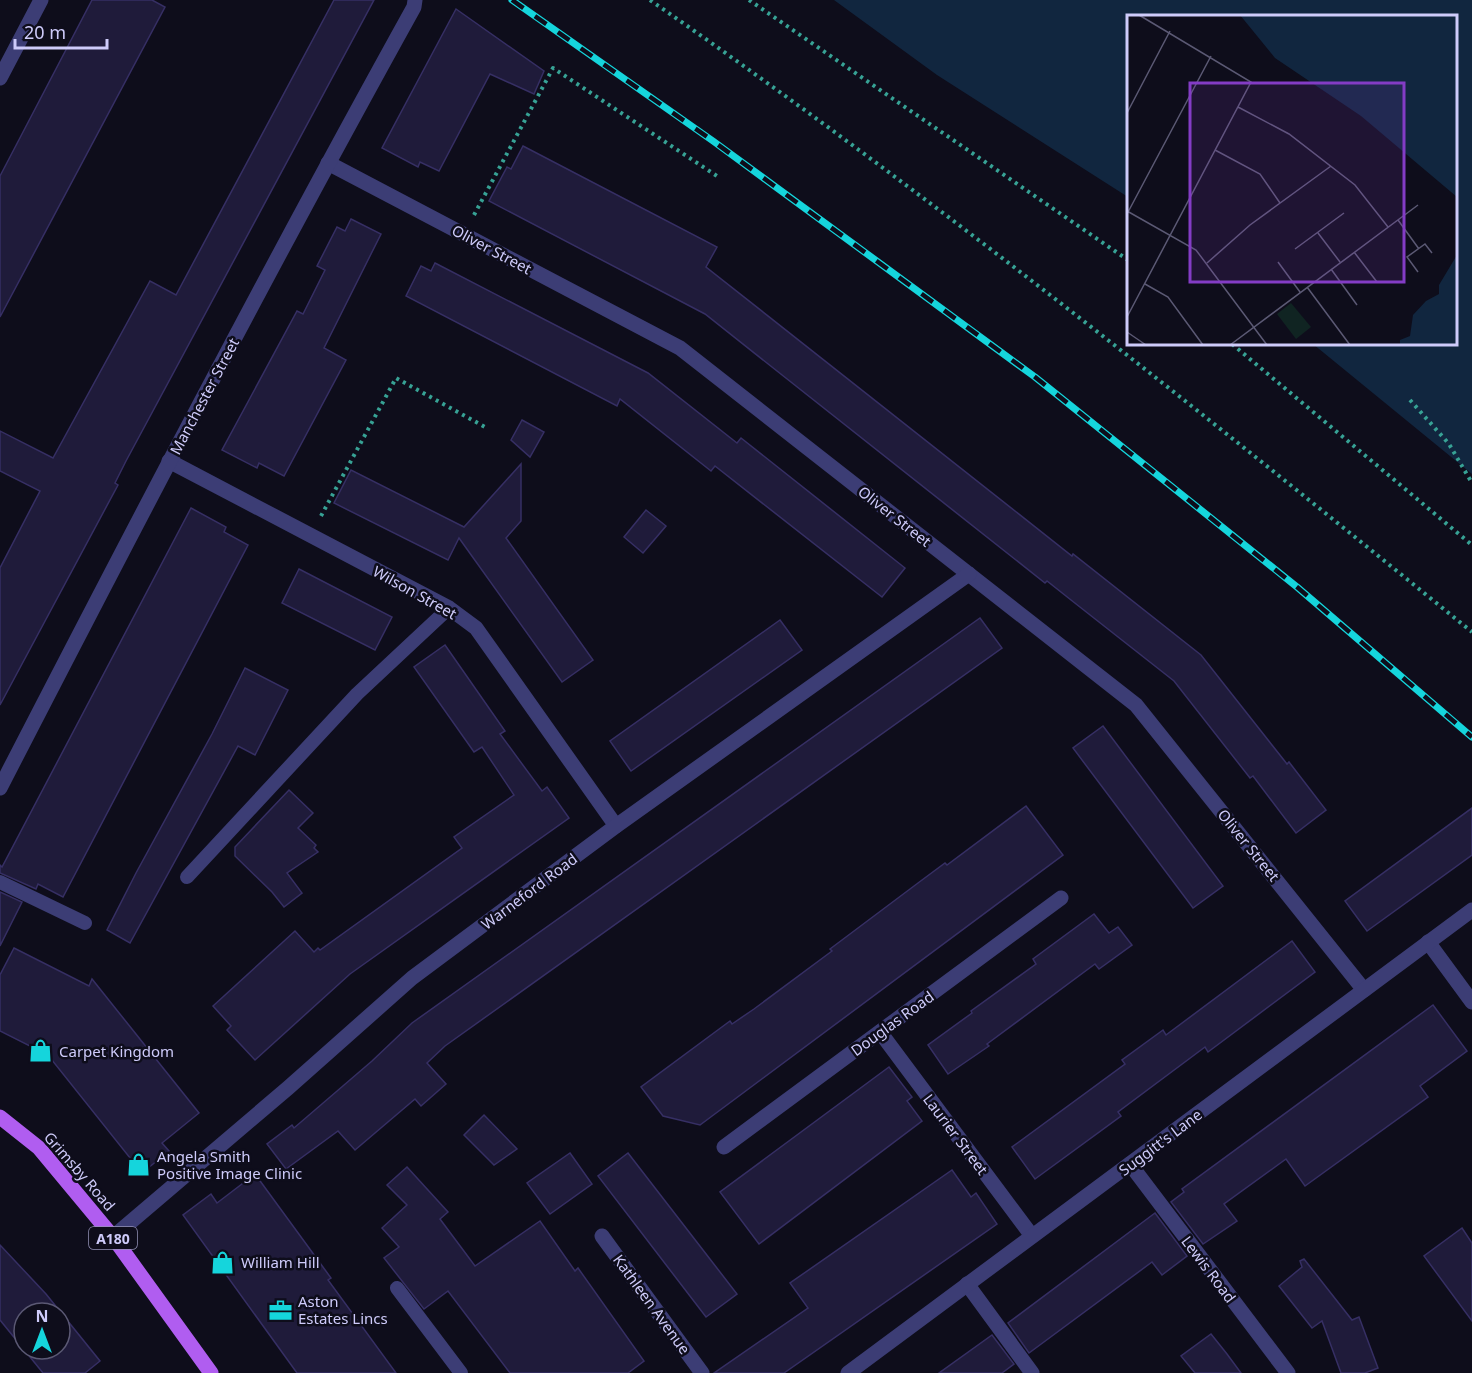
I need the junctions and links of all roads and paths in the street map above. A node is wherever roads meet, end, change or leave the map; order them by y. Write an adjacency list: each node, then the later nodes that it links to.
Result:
1 (41, 0): 5 (street)
2 (650, 0): 19 (path)
3 (749, 0): 9 (path)
4 (414, 4): 6 (street, Manchester Street)
5 (0, 78)
6 (328, 163): 8 (street, Oliver Street); 13 (street, Manchester Street)
7 (720, 178): 8 (path)
8 (464, 234): 17 (street, Oliver Street)
9 (1127, 259)
10 (1233, 345): 16 (path)
11 (1410, 400): 14 (path)
12 (485, 427): 15 (path)
13 (169, 461): 15 (street, Wilson Street); 20 (street, Manchester Street)
14 (1472, 483)
15 (310, 535): 18 (street, Wilson Street)
16 (1472, 544)
17 (969, 574): 21 (street, Warneford Road); 28 (street, Oliver Street)
18 (449, 608): 21 (street, Wilson Street); 22 (lane)
19 (1472, 633)
20 (0, 788)
21 (616, 826): 36 (street, Warneford Road)
22 (187, 878)
23 (0, 882): 26 (lane)
24 (1061, 898): 30 (street, Douglas Road)
25 (1472, 910): 27 (street, Suggitt's Lane)
26 (85, 922)
27 (1428, 942): 28 (street, Suggitt's Lane); 29 (street)
28 (1364, 990): 33 (street, Suggitt's Lane)
29 (1472, 1002)
30 (880, 1032): 32 (street, Douglas Road); 35 (street, Laurier Street)
31 (0, 1117): 36 (main road, Grimsby Road / A180)
32 (723, 1147)
33 (1130, 1164): 35 (street, Suggitt's Lane); 44 (street, Lewis Road)
34 (602, 1236): 41 (street, Kathleen Avenue)
35 (1032, 1236): 37 (street, Suggitt's Lane)
36 (113, 1237): 39 (main road, Grimsby Road / A180)
37 (967, 1284): 42 (street, Suggitt's Lane); 43 (street)
38 (397, 1288): 40 (lane)
39 (211, 1373)
40 (461, 1373)
41 (702, 1373)
42 (848, 1373)
43 (1032, 1373)
44 (1288, 1373)

